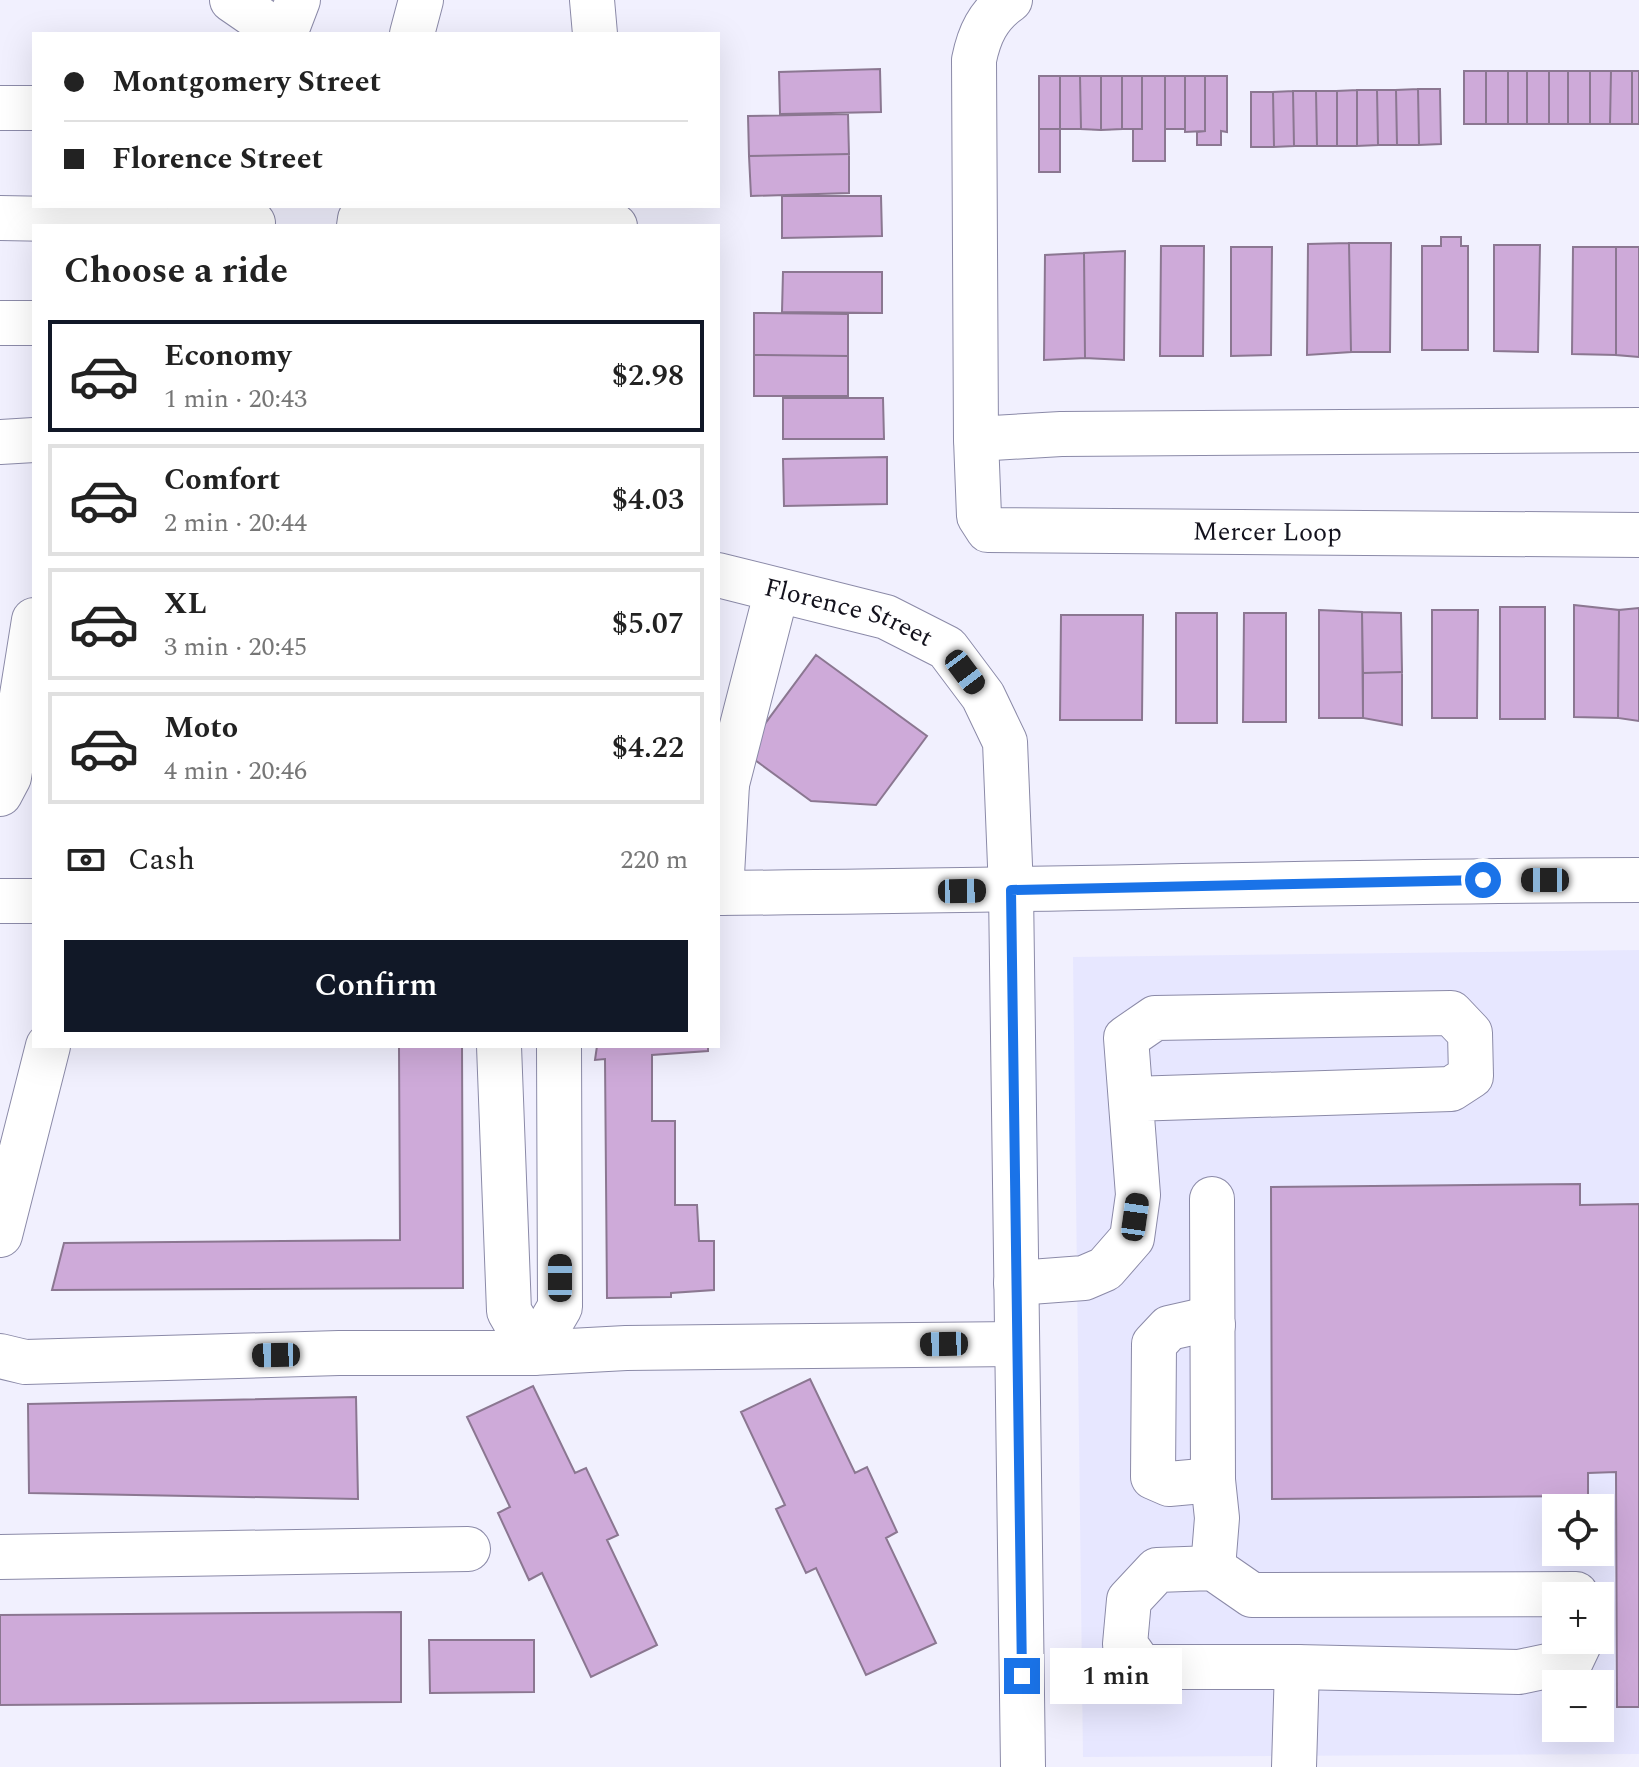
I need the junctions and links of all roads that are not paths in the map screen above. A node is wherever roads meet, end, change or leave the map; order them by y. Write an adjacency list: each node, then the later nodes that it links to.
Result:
1 (421, 0): 4 (street)
2 (592, 0): 5 (street)
3 (1004, 4): 19 (street, Mercer Loop)
4 (413, 32)
5 (595, 32)
6 (0, 108): 7 (street)
7 (32, 108)
8 (200, 208): 12 (street)
9 (435, 214): 14 (street); 15 (street)
10 (109, 217): 11 (street); 13 (street)
11 (0, 218)
12 (254, 218)
13 (145, 224)
14 (359, 224)
15 (585, 224)
16 (0, 323): 17 (street)
17 (32, 323)
18 (1639, 430): 19 (street)
19 (976, 439): 22 (street, Mercer Loop)
20 (32, 440): 21 (street)
21 (0, 442)
22 (1639, 535)
23 (720, 576): 24 (street, Florence Street)
24 (777, 590): 26 (street); 29 (street, Florence Street)
25 (32, 633): 27 (street)
26 (722, 784): 30 (street)
27 (0, 794)
28 (1639, 880): 29 (street)
29 (1011, 890): 30 (street); 38 (street, Florence Street)
30 (720, 893)
31 (47, 1048): 35 (street)
32 (499, 1048): 41 (street)
33 (559, 1048): 41 (street)
34 (1131, 1099): 34 (street); 38 (street)
35 (8, 1175): 37 (street)
36 (1212, 1199): 39 (street)
37 (0, 1235)
38 (1016, 1283): 40 (street, Florence Street)
39 (1213, 1325): 43 (street); 43 (street)
40 (1017, 1344): 41 (street); 50 (street, Florence Street)
41 (533, 1353): 42 (street)
42 (0, 1356)
43 (1213, 1480): 46 (street)
44 (468, 1549): 45 (street)
45 (0, 1557)
46 (1213, 1568): 47 (street); 49 (street)
47 (1542, 1594)
48 (1574, 1654): 49 (street)
49 (1297, 1667): 51 (street)
50 (1023, 1767)
51 (1294, 1767)

